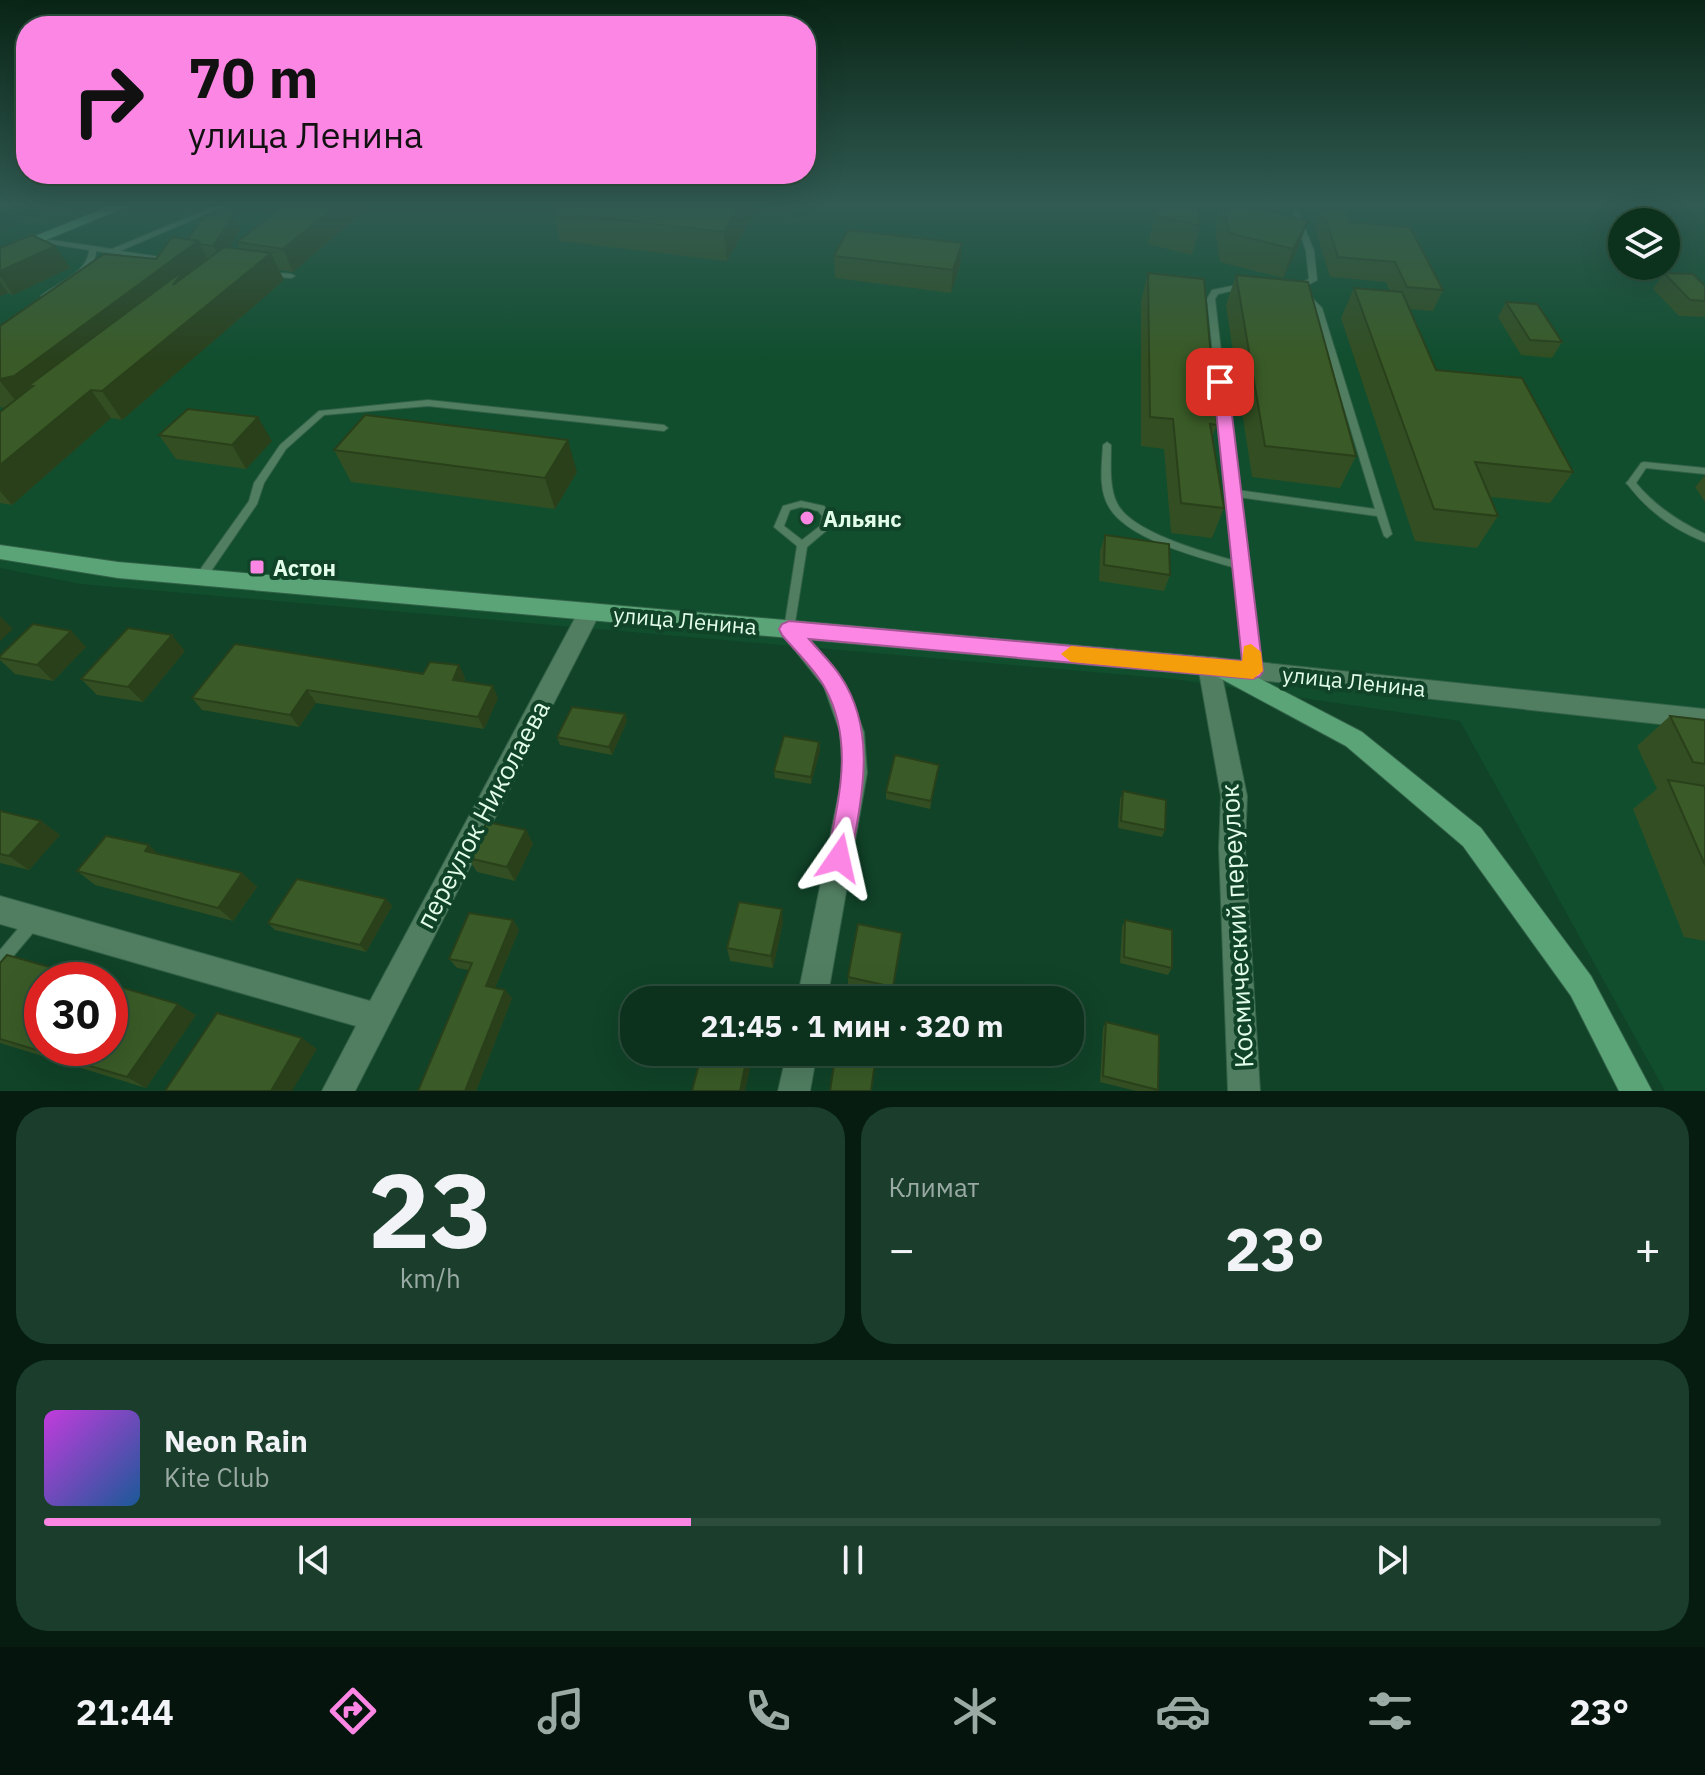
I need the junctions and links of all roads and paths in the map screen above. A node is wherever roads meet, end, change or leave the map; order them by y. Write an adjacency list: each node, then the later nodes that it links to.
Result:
1 (92, 258): 8 (lane)
2 (150, 258): 4 (lane)
3 (1311, 258): 13 (lane)
4 (179, 262)
5 (265, 273): 6 (lane)
6 (291, 276)
7 (1252, 286): 12 (lane)
8 (41, 304)
9 (664, 428): 19 (lane)
10 (1107, 445): 18 (lane)
11 (1705, 471): 15 (lane)
12 (1233, 493): 13 (lane); 18 (lane)
13 (1380, 513): 14 (lane)
14 (1387, 534)
15 (1705, 538)
16 (802, 545): 16 (lane); 21 (lane)
17 (0, 552): 19 (main road, улица Ленина)
18 (1241, 566): 23 (lane)
19 (201, 577): 20 (main road, улица Ленина)
20 (590, 611): 21 (main road, улица Ленина); 29 (street, переулок Николаева)
21 (789, 629): 22 (main road, улица Ленина); 28 (street)
22 (1214, 667): 23 (street, улица Ленина); 33 (street, Космический переулок); 34 (main road)
23 (1253, 671): 24 (street, улица Ленина)
24 (1705, 719)
25 (0, 910): 26 (street)
26 (36, 918): 27 (lane); 29 (street)
27 (0, 961)
28 (815, 986)
29 (375, 1017): 31 (street, переулок Николаева)
30 (799, 1066): 32 (street)
31 (338, 1091)
32 (794, 1091)
33 (1244, 1091)
34 (1636, 1091)

